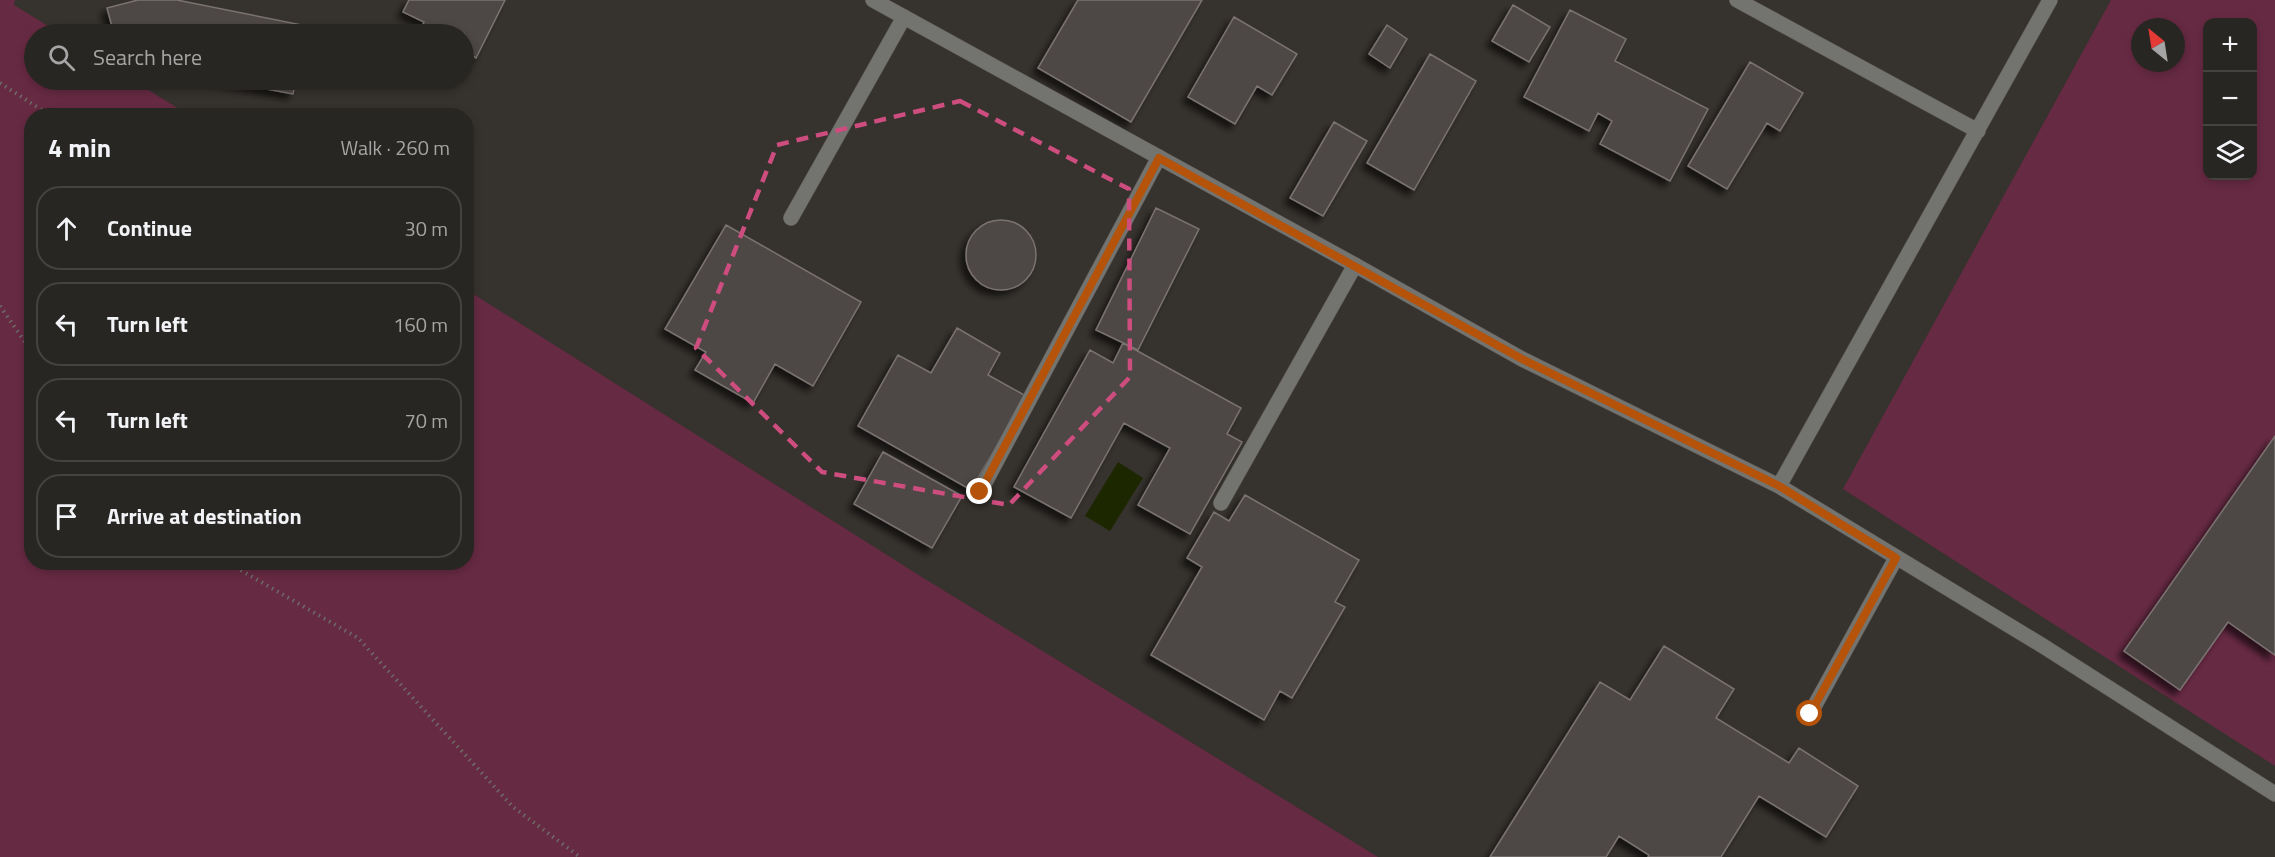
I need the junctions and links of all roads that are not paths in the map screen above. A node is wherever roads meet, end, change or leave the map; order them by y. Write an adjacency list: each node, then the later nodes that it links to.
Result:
1 (873, 0): 4 (street)
2 (1737, 0): 5 (street)
3 (2050, 0): 5 (street)
4 (904, 17): 6 (street); 7 (street)
5 (1978, 131): 9 (street)
6 (1159, 158): 8 (street); 10 (street)
7 (791, 218)
8 (1355, 265): 9 (street); 11 (street)
9 (1779, 486): 12 (street)
10 (980, 492)
11 (1221, 502)
12 (1896, 558): 13 (street); 14 (street)
13 (1810, 714)
14 (2275, 794)

